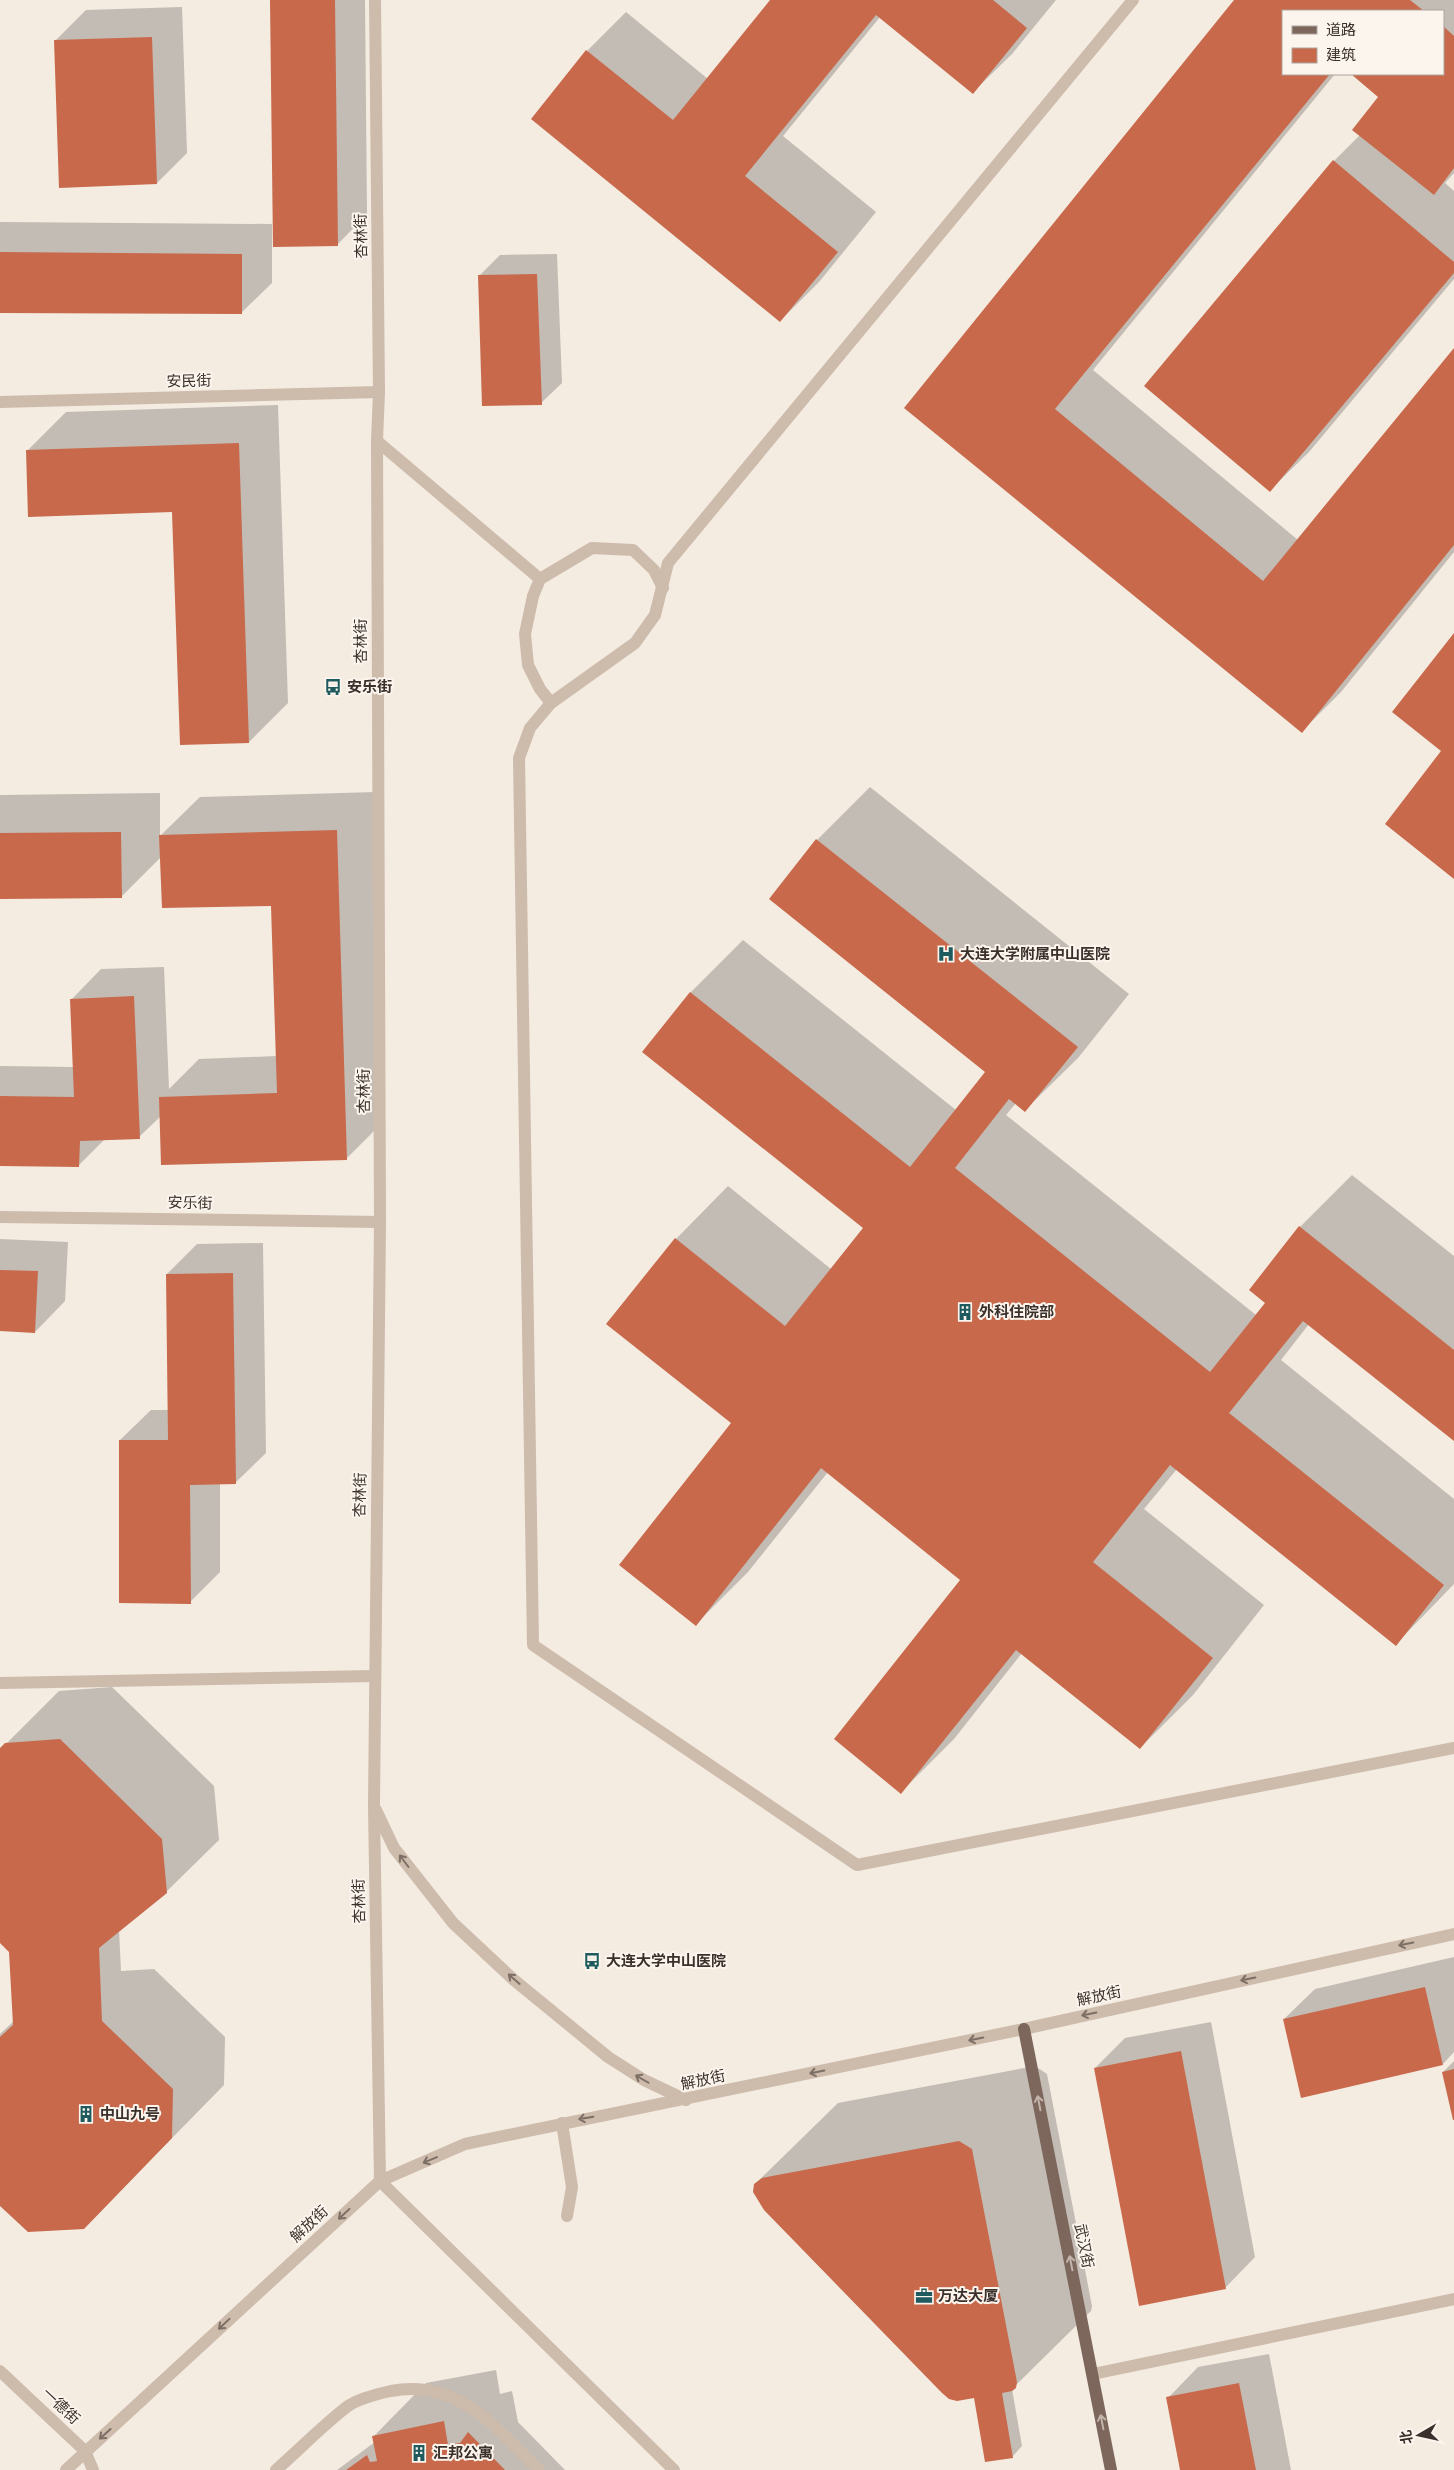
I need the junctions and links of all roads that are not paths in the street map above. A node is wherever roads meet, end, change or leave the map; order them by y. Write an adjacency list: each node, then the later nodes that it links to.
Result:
1 (375, 0): 3 (street, 杏林街)
2 (1133, 0): 7 (street)
3 (378, 392): 4 (street, 安民街); 5 (street, 杏林街)
4 (0, 402)
5 (377, 441): 6 (street); 10 (street, 杏林街)
6 (540, 579): 7 (street); 8 (street)
7 (663, 588): 8 (street)
8 (551, 703): 13 (street)
9 (0, 1217): 10 (street, 安乐街)
10 (380, 1222): 11 (street, 杏林街)
11 (374, 1676): 12 (street); 14 (street, 杏林街)
12 (0, 1683)
13 (1454, 1748)
14 (374, 1806): 17 (street, one-way to 14); 19 (street, 杏林街)
15 (1454, 1934): 16 (street, 解放街, one-way to 16)
16 (1024, 2029): 17 (street, 解放街, one-way to 17); 23 (main road, 武汉街, one-way to 16)
17 (686, 2100): 18 (street, 解放街, one-way to 18)
18 (562, 2123): 19 (street, 解放街, one-way to 19); 20 (street)
19 (380, 2181): 24 (street, 解放街, one-way to 24); 29 (street)
20 (566, 2216)
21 (1454, 2299): 23 (street)
22 (0, 2371): 24 (street, 一德街)
23 (1093, 2374): 30 (main road, 武汉街, one-way to 23)
24 (85, 2451): 25 (street, 解放街); 26 (street, 一德街)
25 (66, 2470)
26 (93, 2470)
27 (276, 2470): 28 (street)
28 (538, 2470)
29 (674, 2470)
30 (1111, 2470)

